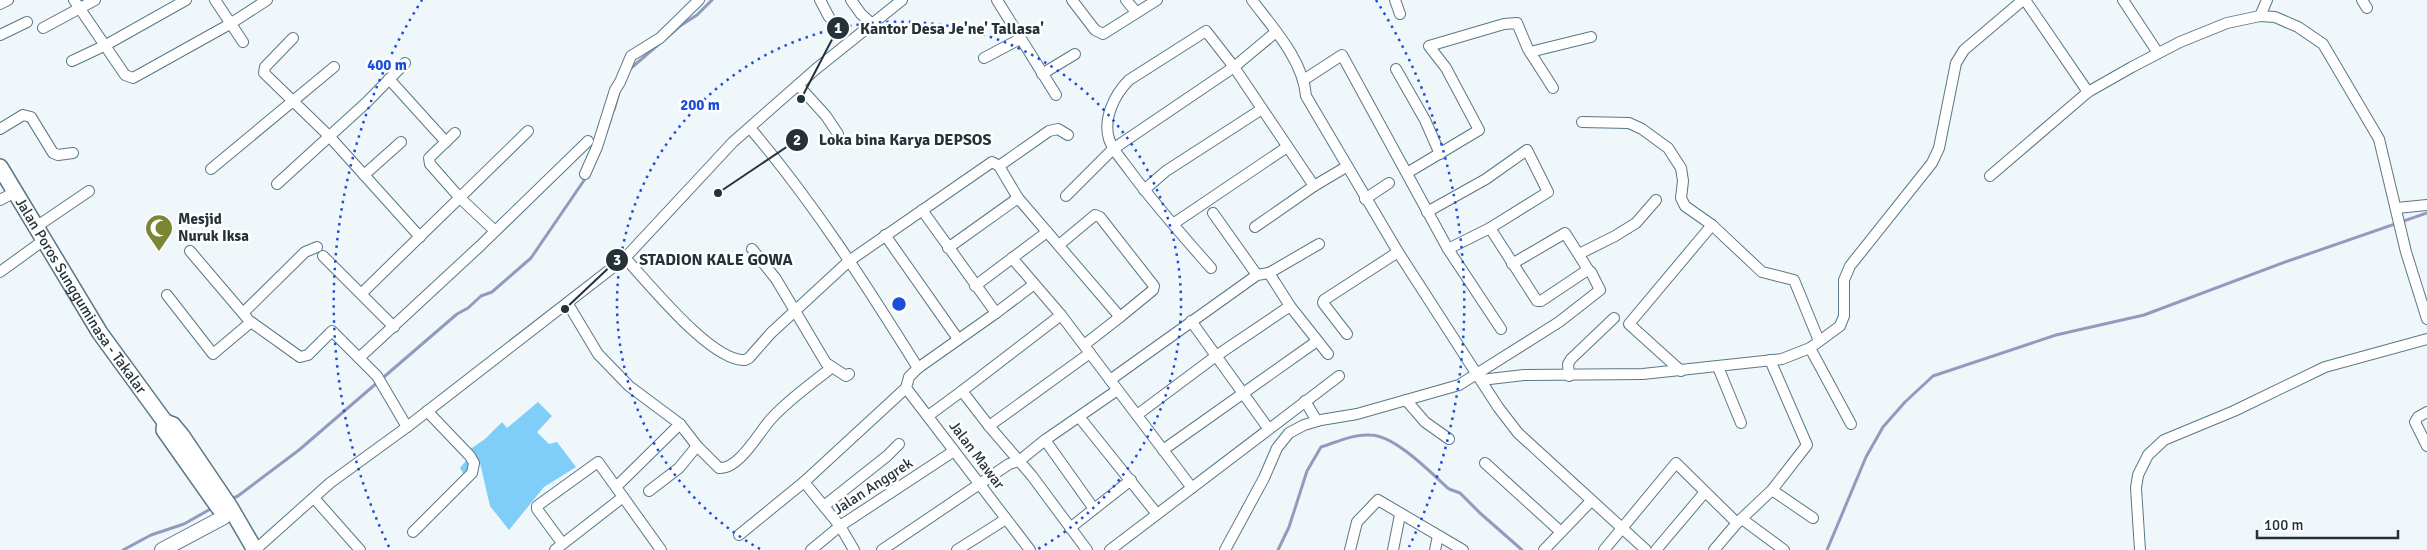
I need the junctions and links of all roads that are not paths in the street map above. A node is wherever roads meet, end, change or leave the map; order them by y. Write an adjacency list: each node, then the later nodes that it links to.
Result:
1 (8, 0): 19 (street)
2 (94, 0): 20 (street)
3 (186, 0): 35 (street)
4 (215, 0): 27 (street)
5 (267, 0): 27 (street)
6 (699, 0): 74 (street)
7 (820, 0): 24 (street)
8 (851, 0): 26 (street)
9 (902, 0): 26 (street)
10 (997, 0): 33 (street)
11 (1072, 0): 21 (street)
12 (1126, 0): 21 (street)
13 (1156, 0): 21 (street)
14 (1252, 0): 29 (street)
15 (1396, 0): 22 (street)
16 (2024, 0): 50 (street); 143 (street)
17 (2123, 0): 37 (street)
18 (2267, 0): 23 (street)
19 (0, 4)
20 (77, 4): 28 (street); 35 (street)
21 (1136, 12)
22 (1400, 14)
23 (2260, 16): 37 (street); 91 (street)
24 (829, 17)
25 (27, 22): 30 (street)
26 (871, 22): 48 (street)
27 (230, 24): 34 (street); 35 (street)
28 (43, 28)
29 (1276, 32): 43 (street); 46 (street)
30 (0, 36)
31 (293, 38): 52 (street)
32 (1591, 38): 36 (street)
33 (1020, 39): 39 (street); 45 (street)
34 (243, 42)
35 (106, 45): 40 (street)
36 (1530, 52): 49 (street); 68 (street)
37 (2158, 53): 50 (street)
38 (1075, 54): 45 (street)
39 (984, 58)
40 (72, 61)
41 (405, 63): 47 (street)
42 (334, 67): 52 (street)
43 (1234, 67): 53 (street); 66 (street); 66 (street)
44 (1396, 69): 68 (street)
45 (1042, 74): 51 (street)
46 (1305, 78): 71 (street); 73 (street)
47 (389, 79): 61 (street); 64 (street)
48 (798, 85): 56 (street); 59 (street)
49 (1553, 88)
50 (2088, 92): 76 (street)
51 (1056, 95)
52 (294, 101): 61 (street); 72 (street)
53 (1262, 109): 65 (street); 80 (street)
54 (1582, 122): 95 (street)
55 (0, 128): 67 (street)
56 (750, 128): 114 (street); 116 (street)
57 (528, 131): 84 (street)
58 (455, 133): 64 (street)
59 (838, 134)
60 (1068, 135): 69 (street)
61 (329, 136): 75 (street); 78 (street)
62 (588, 140): 99 (street)
63 (401, 142): 75 (street)
64 (446, 142): 84 (street)
65 (1287, 147): 79 (street); 94 (street)
66 (1113, 149): 80 (street); 83 (street)
67 (73, 153)
68 (1440, 154): 73 (street)
69 (999, 166): 85 (street); 90 (street)
70 (0, 167): 82 (highway, Jalan Poros Sungguminasa - Takalar)
71 (1346, 167): 79 (street); 86 (street)
72 (211, 169)
73 (1407, 173): 92 (street)
74 (585, 174)
75 (364, 175): 102 (street)
76 (1990, 176)
77 (1389, 183): 86 (street)
78 (277, 184)
79 (1314, 186): 97 (street)
80 (1144, 190): 94 (street)
81 (90, 191): 96 (street)
82 (15, 192): 87 (street); 96 (highway, Jalan Poros Sungguminasa - Takalar)
83 (1066, 196)
84 (460, 198): 99 (street); 102 (street)
85 (1018, 198): 100 (street); 107 (street)
86 (1365, 199): 111 (street)
87 (0, 200)
88 (1656, 200): 112 (street)
89 (2427, 205): 91 (street)
90 (922, 210): 101 (street); 107 (street)
91 (2397, 211): 135 (street)
92 (1427, 212): 98 (street); 109 (street)
93 (1213, 213): 122 (street)
94 (1173, 224): 118 (street)
95 (1712, 225): 143 (street); 154 (street)
96 (36, 226): 103 (highway, Jalan Poros Sungguminasa - Takalar)
97 (1255, 227)
98 (1490, 228): 109 (street); 117 (street)
99 (496, 231): 138 (street)
100 (1046, 232): 105 (street); 115 (street)
101 (886, 235): 116 (street); 141 (street)
102 (420, 237): 125 (street)
103 (44, 240): 120 (street); 198 (highway, Jalan Poros Sungguminasa - Takalar)
104 (1319, 244): 121 (street)
105 (1059, 245): 133 (street); 133 (street)
106 (316, 247): 129 (street)
107 (948, 248): 124 (street)
108 (752, 249): 130 (street)
109 (1448, 249): 139 (street)
110 (190, 251): 129 (street)
111 (1398, 252): 140 (street); 158 (street)
112 (1579, 254): 117 (street); 119 (street)
113 (323, 256): 125 (street)
114 (625, 258): 127 (street); 130 (street)
115 (1012, 258): 123 (street); 124 (street)
116 (849, 261): 130 (street); 153 (street)
117 (1512, 264): 119 (street)
118 (1211, 268)
119 (1589, 271): 158 (street)
120 (0, 272)
121 (1269, 273): 122 (street); 128 (street)
122 (1257, 275): 136 (street)
123 (1033, 285): 131 (street); 132 (street)
124 (975, 286): 131 (street)
125 (362, 293): 138 (street)
126 (167, 295): 137 (street)
127 (568, 304): 166 (street); 173 (street)
128 (1290, 306): 142 (street); 148 (street)
129 (244, 312): 137 (street)
130 (794, 312): 152 (street)
131 (996, 314): 141 (street)
132 (1061, 315): 146 (street); 162 (street)
133 (1120, 317): 146 (street)
134 (1614, 318): 157 (street)
135 (2427, 319)
136 (1191, 321): 148 (street); 159 (street)
137 (251, 322): 149 (street)
138 (394, 327): 149 (street)
139 (1501, 329)
140 (1347, 334)
141 (958, 339): 153 (street)
142 (1317, 341): 147 (street); 163 (street)
143 (1819, 341): 145 (street)
144 (2426, 342): 237 (street)
145 (1810, 348): 150 (street); 174 (street)
146 (1087, 349): 159 (street); 175 (street)
147 (1328, 354)
148 (1216, 356): 163 (street); 168 (street)
149 (359, 358): 176 (street)
150 (1770, 360): 151 (street); 192 (street)
151 (1718, 367): 154 (street); 172 (street)
152 (831, 368): 155 (street); 181 (street)
153 (918, 368): 160 (street)
154 (1680, 371): 157 (street)
155 (849, 374)
156 (1339, 376): 165 (street)
157 (1569, 376): 158 (street)
158 (1479, 377): 164 (street); 197 (street)
159 (1110, 380): 161 (street)
160 (906, 388): 169 (street, Jalan Mawar); 188 (street)
161 (1116, 390): 168 (street); 170 (street)
162 (962, 391): 169 (street); 175 (street)
163 (1242, 392): 177 (street); 183 (street)
164 (1406, 400): 171 (street); 178 (street)
165 (1306, 401): 171 (street); 177 (street)
166 (428, 411): 176 (street); 209 (street)
167 (2427, 412): 182 (street)
168 (1137, 415): 183 (street)
169 (928, 416): 184 (street, Jalan Mawar)
170 (1080, 418): 179 (street); 187 (street)
171 (1317, 421): 226 (street)
172 (1742, 423)
173 (680, 424): 181 (street); 190 (street)
174 (1851, 424)
175 (989, 426): 185 (street)
176 (407, 428): 196 (street)
177 (1268, 428): 191 (street)
178 (1449, 439)
179 (1045, 440): 185 (street); 200 (street)
180 (899, 444): 199 (street)
181 (698, 446): 193 (street)
182 (2427, 446)
183 (1163, 450): 191 (street)
184 (954, 451): 189 (street, Jalan Mawar); 206 (street, Jalan Anggrek)
185 (1019, 462): 189 (street); 207 (street)
186 (1485, 463): 210 (street)
187 (1131, 480): 200 (street); 201 (street)
188 (804, 482): 199 (street); 211 (street)
189 (980, 484): 204 (street, Jalan Mawar); 221 (street)
190 (617, 486): 195 (street); 213 (street)
191 (1192, 488): 201 (street)
192 (1772, 490): 203 (street); 205 (street)
193 (649, 491)
194 (1705, 492): 205 (street); 208 (street); 234 (street)
195 (623, 497): 213 (street); 214 (street)
196 (314, 498): 217 (street); 218 (street)
197 (1591, 501): 208 (street); 210 (street)
198 (222, 506): 215 (main road); 216 (highway); 217 (highway)
199 (824, 506): 206 (street)
200 (1094, 509): 207 (street)
201 (1157, 514): 225 (street)
202 (1400, 515): 212 (street); 227 (street); 228 (street)
203 (1813, 518)
204 (1006, 519): 222 (street); 223 (street, Jalan Mawar)
205 (1740, 521): 235 (street); 236 (street)
206 (840, 526): 219 (street, Jalan Anggrek); 220 (street)
207 (1070, 528): 224 (street)
208 (1620, 528): 232 (street); 233 (street)
209 (413, 532)
210 (1561, 532): 231 (street)
211 (738, 535)
212 (1438, 536): 229 (street); 230 (street)
213 (558, 546)
214 (657, 548)
215 (162, 550)
216 (245, 550)
217 (255, 550)
218 (360, 550)
219 (811, 550)
220 (854, 550)
221 (882, 550)
222 (957, 550)
223 (1030, 550)
224 (1087, 550)
225 (1110, 550)
226 (1225, 550)
227 (1350, 550)
228 (1393, 550)
229 (1435, 550)
230 (1463, 550)
231 (1544, 550)
232 (1604, 550)
233 (1646, 550)
234 (1656, 550)
235 (1714, 550)
236 (1784, 550)
237 (2140, 550)

